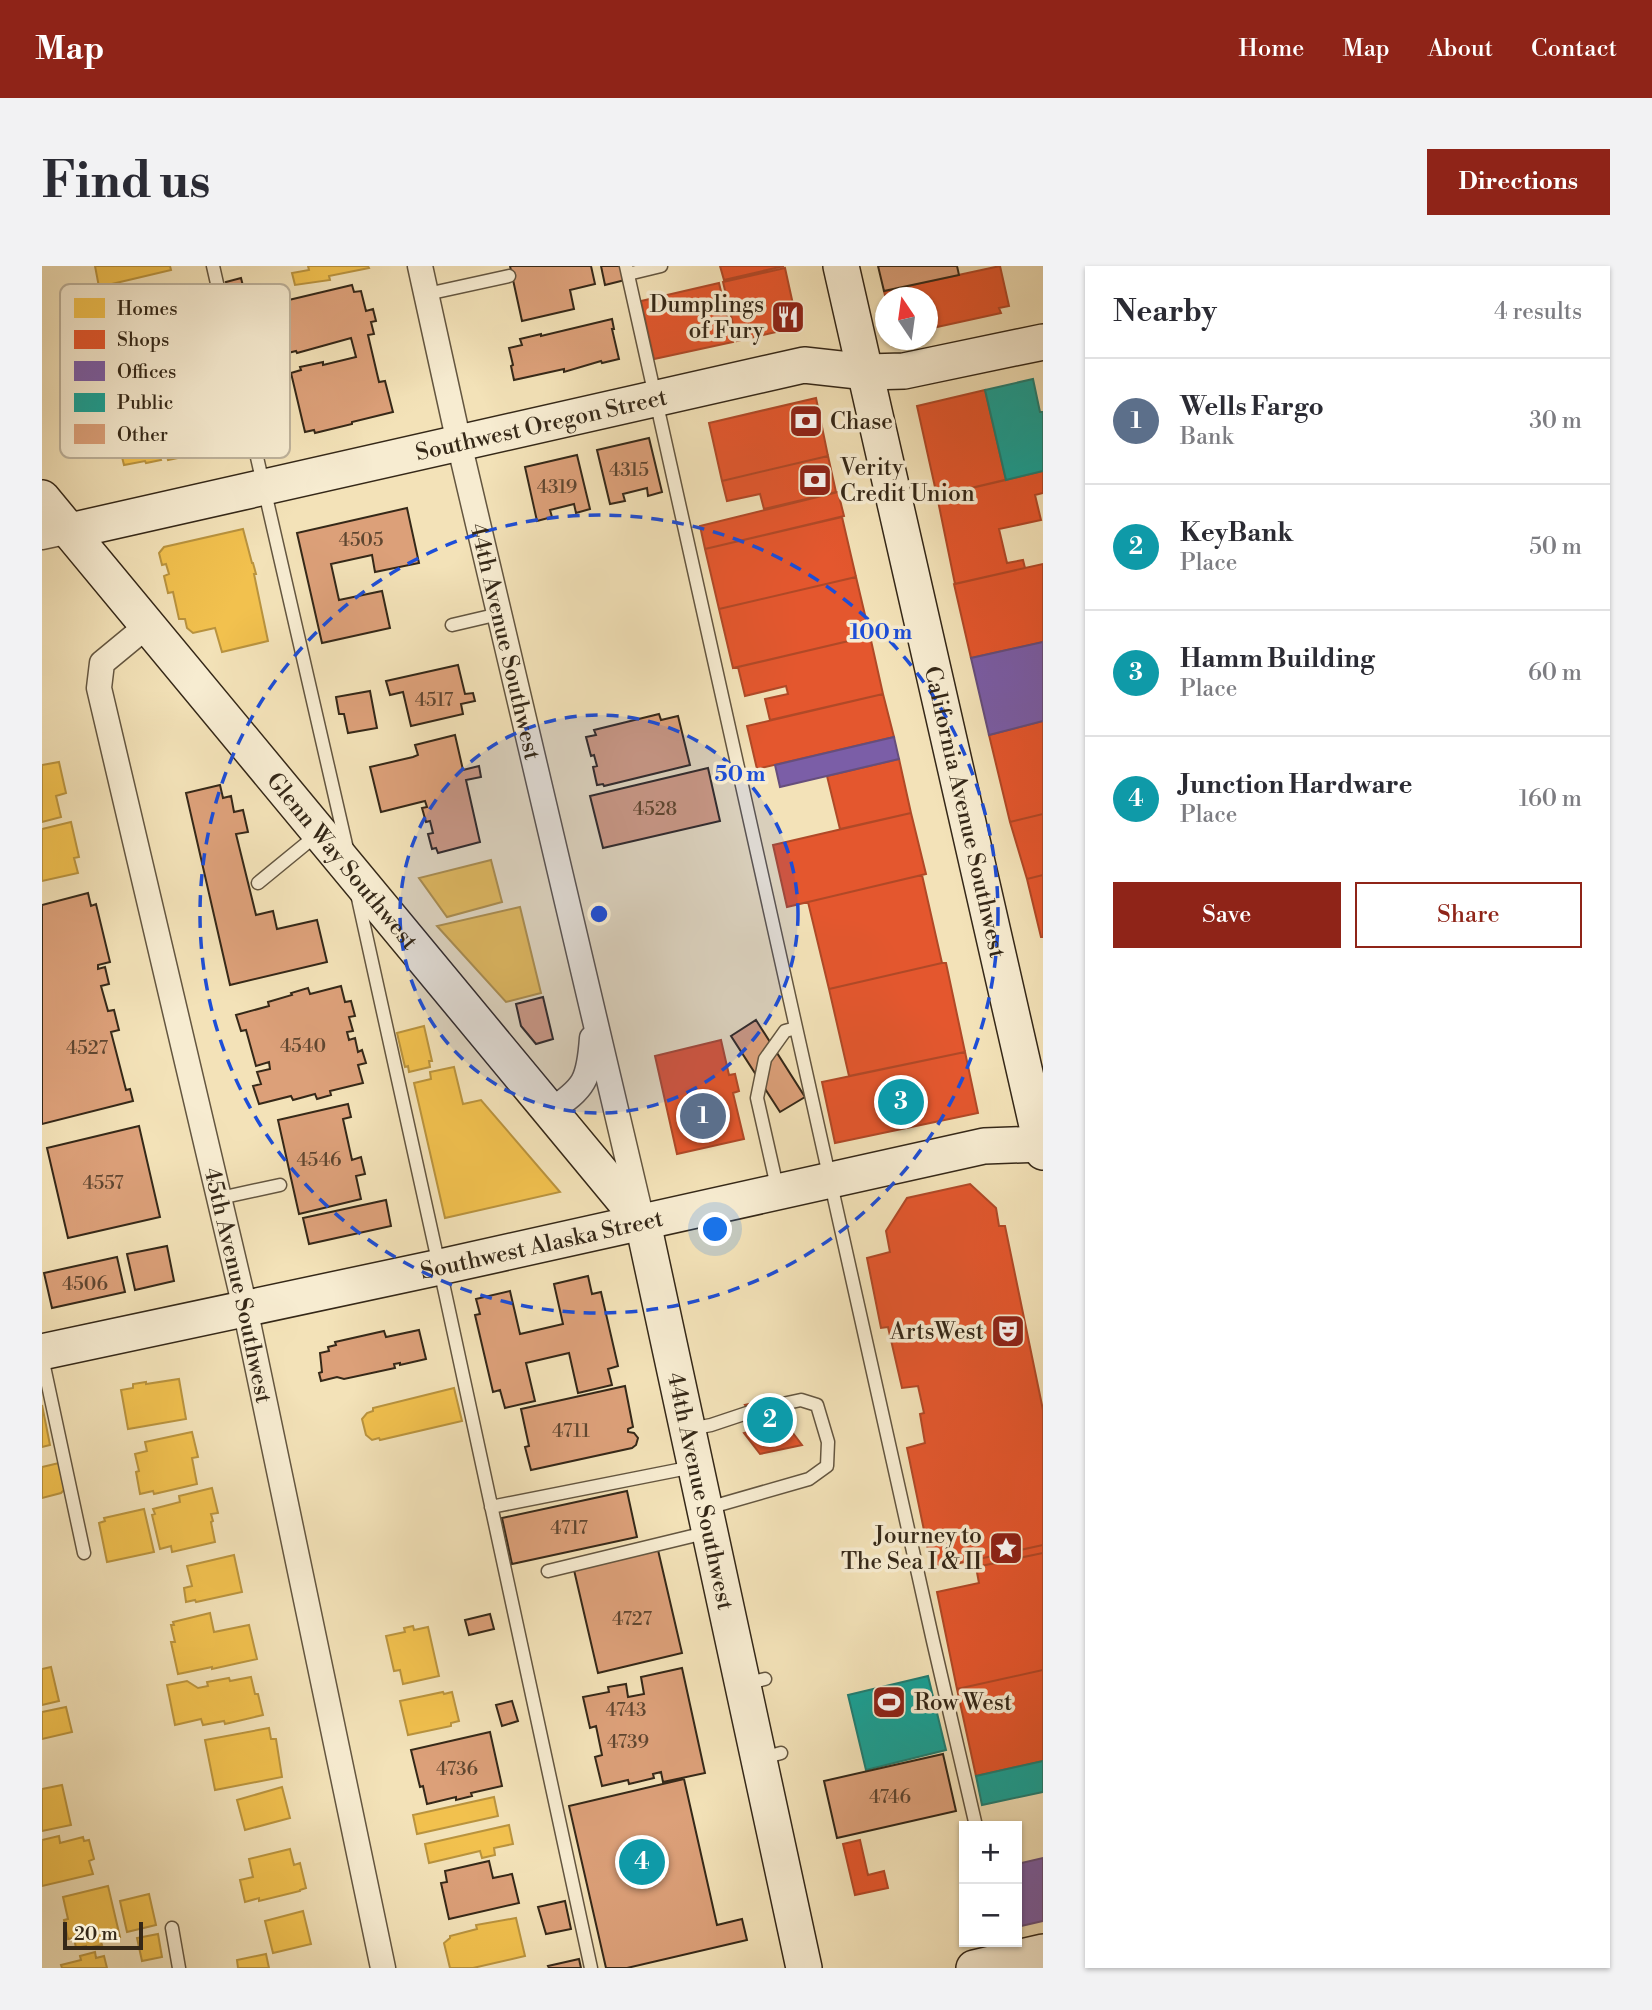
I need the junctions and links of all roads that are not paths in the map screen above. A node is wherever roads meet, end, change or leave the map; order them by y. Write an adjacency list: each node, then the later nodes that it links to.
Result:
1 (213, 266): 7 (lane)
2 (420, 266): 8 (street, 44th Avenue Southwest)
3 (661, 266): 5 (lane)
4 (842, 266): 10 (street, California Avenue Southwest)
5 (627, 270): 11 (lane)
6 (509, 276): 8 (lane)
7 (217, 284)
8 (427, 294): 12 (street, 44th Avenue Southwest)
9 (1043, 342): 10 (street, Southwest Oregon Street)
10 (867, 372): 11 (street, Southwest Oregon Street); 26 (street, California Avenue Southwest)
11 (656, 399): 12 (street, Southwest Oregon Street); 24 (lane)
12 (460, 443): 14 (street, Southwest Oregon Street); 17 (street, 44th Avenue Southwest)
13 (257, 458): 14 (lane)
14 (264, 487): 16 (street, Southwest Oregon Street); 21 (lane)
15 (42, 498): 16 (street, Glenn Way Southwest)
16 (56, 534): 18 (street, Glenn Way Southwest)
17 (499, 614): 19 (lane); 23 (street, 44th Avenue Southwest)
18 (148, 625): 20 (street, Glenn Way Southwest); 30 (street, 45th Avenue Southwest)
19 (452, 625)
20 (319, 832): 21 (street, Glenn Way Southwest); 22 (lane)
21 (352, 873): 25 (street, Glenn Way Southwest); 32 (lane)
22 (258, 883)
23 (594, 1017): 25 (street, 44th Avenue Southwest); 31 (street, 44th Avenue Southwest)
24 (796, 1028): 27 (lane); 29 (lane)
25 (550, 1111): 31 (street, Glenn Way Southwest)
26 (1042, 1146): 27 (street, Southwest Alaska Street)
27 (830, 1180): 29 (street, Southwest Alaska Street); 43 (lane)
28 (279, 1185): 30 (lane)
29 (778, 1192): 31 (street, Southwest Alaska Street)
30 (220, 1198): 33 (street, 45th Avenue Southwest)
31 (643, 1223): 32 (street, Southwest Alaska Street); 37 (street, 44th Avenue Southwest)
32 (440, 1267): 33 (street, Southwest Alaska Street); 39 (lane)
33 (245, 1308): 34 (street, Southwest Alaska Street); 48 (street, 45th Avenue Southwest)
34 (42, 1354): 41 (lane)
35 (773, 1406): 40 (lane)
36 (750, 1412): 37 (lane)
37 (687, 1429): 38 (street, 44th Avenue Southwest)
38 (695, 1466): 39 (lane); 40 (street, 44th Avenue Southwest)
39 (491, 1507): 49 (lane)
40 (714, 1539): 42 (lane); 50 (street, 44th Avenue Southwest)
41 (84, 1553)
42 (548, 1571)
43 (975, 1821)
44 (172, 1928): 47 (lane)
45 (1043, 1952): 46 (street)
46 (997, 1963)
47 (179, 1968)
48 (383, 1968)
49 (591, 1968)
50 (804, 1968)

